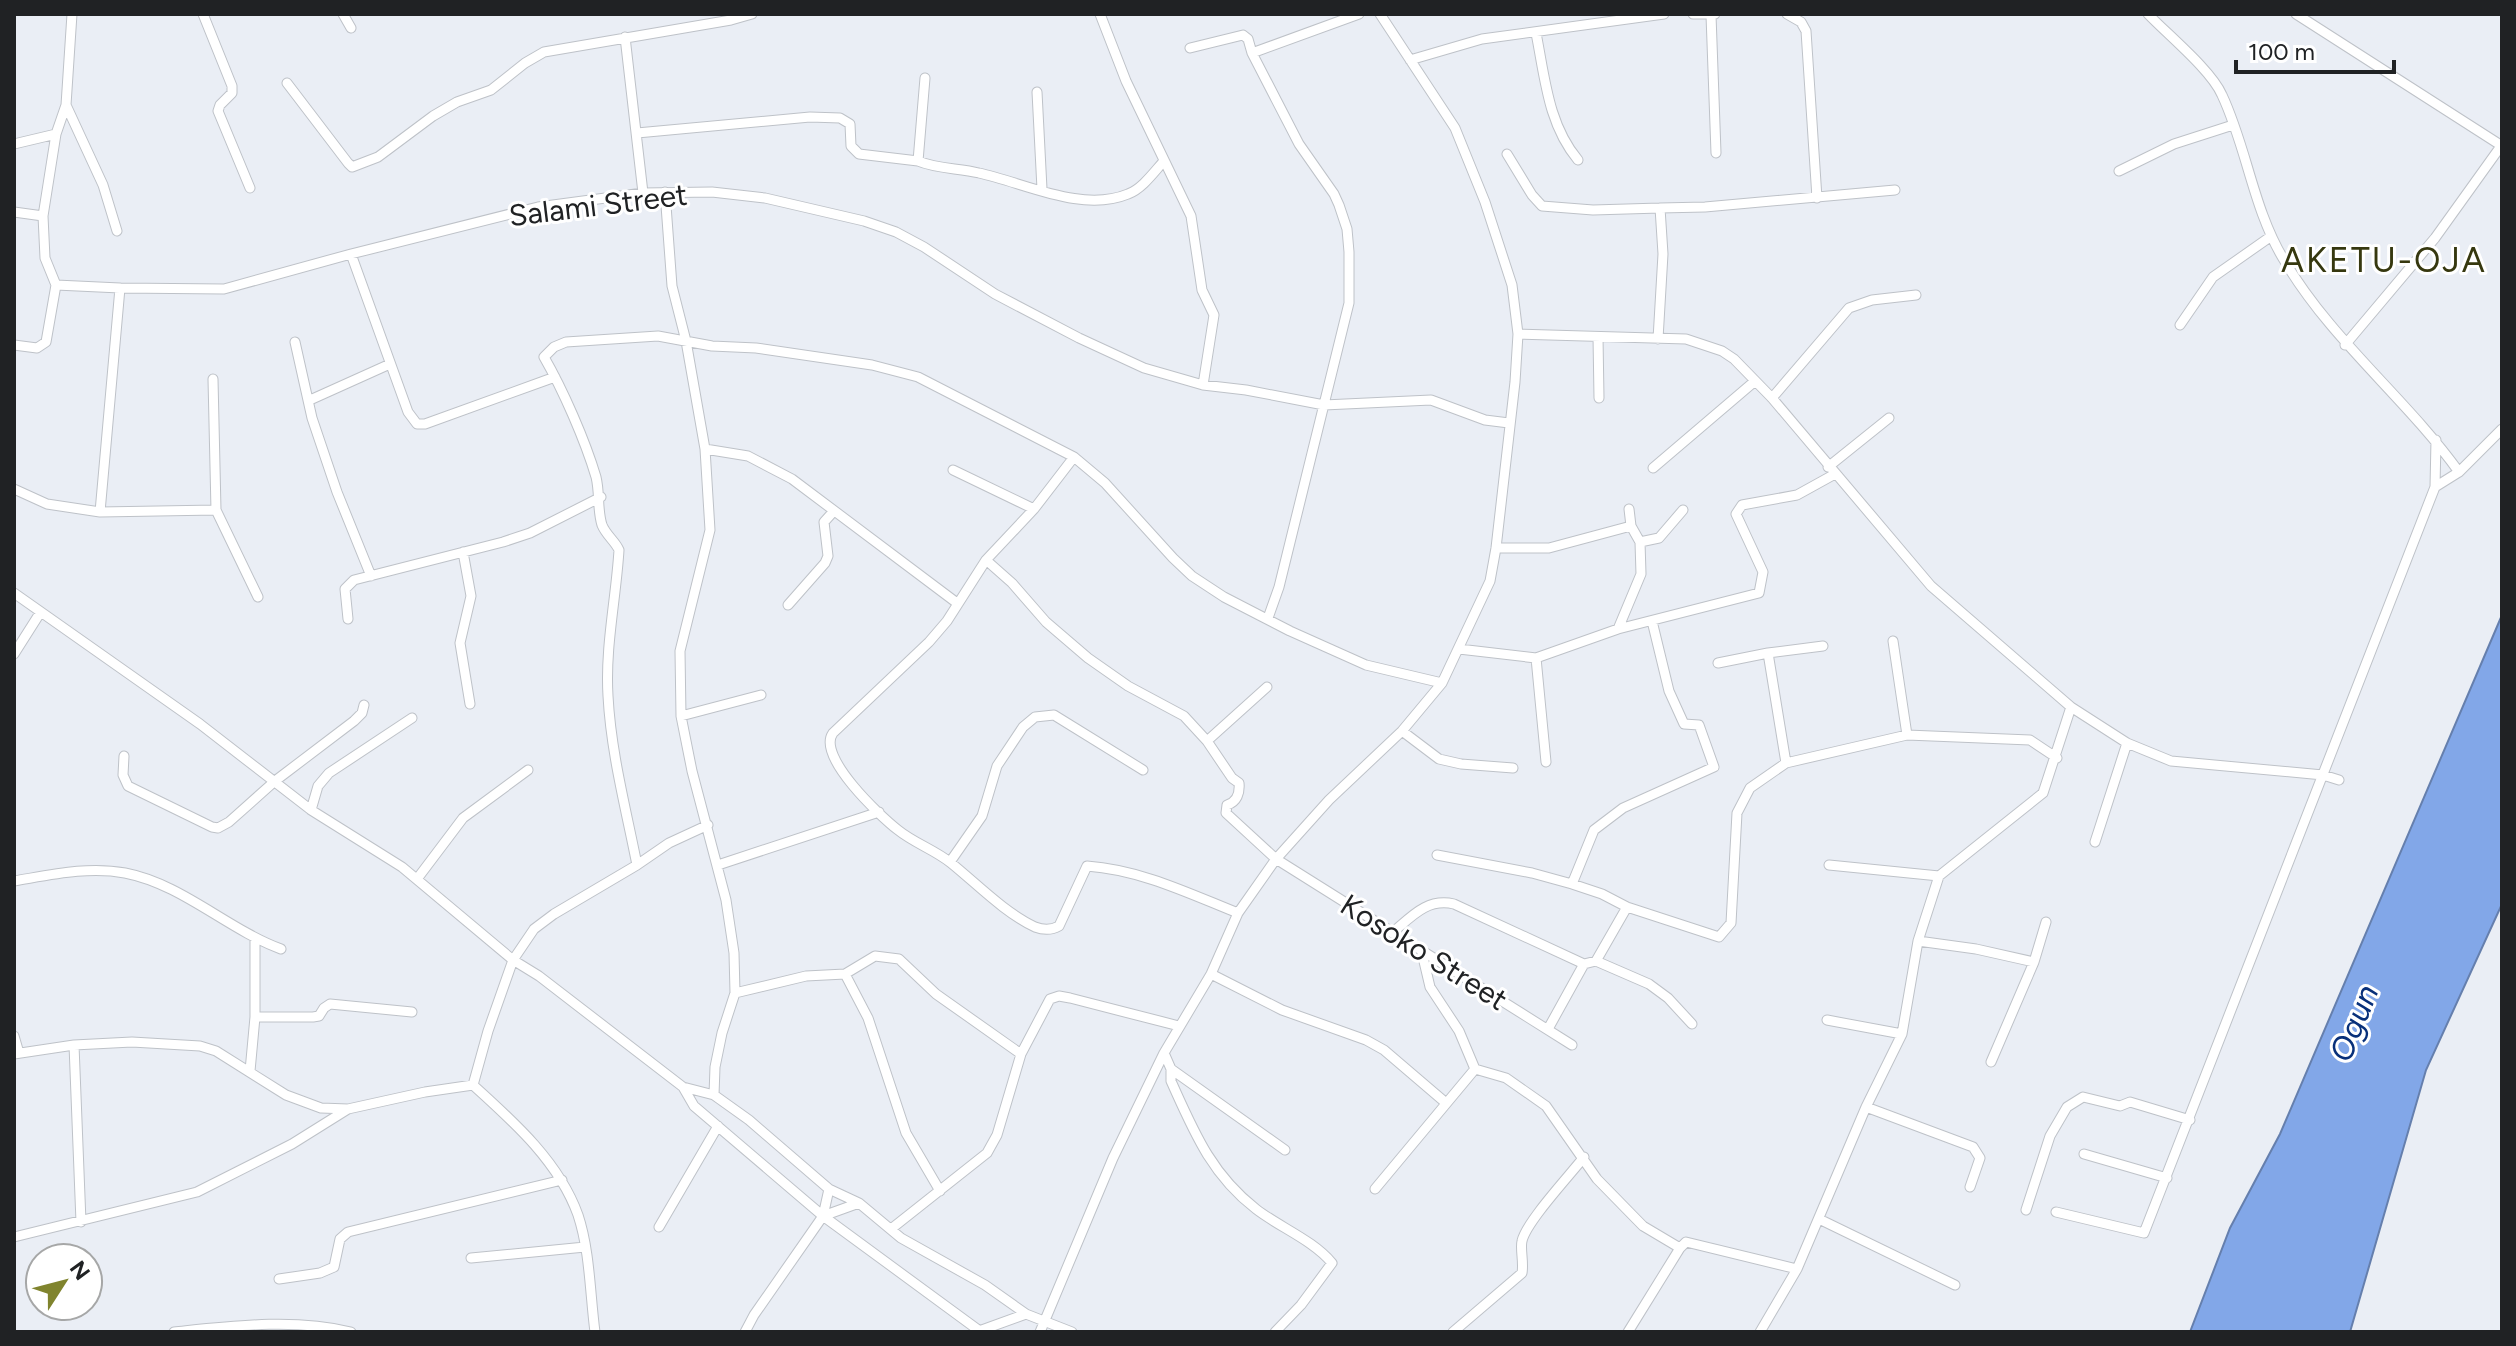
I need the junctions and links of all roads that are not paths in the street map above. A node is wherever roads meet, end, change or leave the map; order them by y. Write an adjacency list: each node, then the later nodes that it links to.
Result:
1 (72, 14): 23 (street)
2 (203, 14): 35 (street)
3 (343, 14): 14 (street)
4 (752, 14): 16 (street)
5 (1100, 14): 33 (street)
6 (1359, 14): 18 (street)
7 (1380, 14): 19 (street)
8 (1664, 14): 15 (street)
9 (1693, 14): 10 (street)
10 (1713, 14): 29 (street)
11 (1787, 14): 40 (street)
12 (2148, 14): 24 (street)
13 (2296, 14): 28 (street)
14 (351, 28)
15 (1536, 33): 19 (street); 31 (street)
16 (625, 37): 21 (street); 25 (street)
17 (1190, 48): 18 (street)
18 (1252, 53): 66 (street)
19 (1410, 60): 51 (street)
20 (925, 78): 32 (street)
21 (287, 83)
22 (1037, 92): 36 (street)
23 (66, 105): 26 (street); 44 (street)
24 (2233, 125): 34 (street); 45 (street)
25 (637, 133): 32 (street); 39 (street)
26 (56, 134): 27 (street); 43 (street)
27 (14, 144)
28 (2502, 146): 57 (street)
29 (1716, 153)
30 (1507, 154): 41 (street)
31 (1578, 160)
32 (918, 161): 36 (street)
33 (1164, 161): 36 (street); 62 (street)
34 (2119, 171)
35 (250, 188)
36 (1042, 189)
37 (1895, 190): 40 (street)
38 (665, 192): 39 (street, Salami Street); 54 (street); 62 (street, Salami Street)
39 (643, 193): 46 (street, Salami Street)
40 (1817, 198): 41 (street)
41 (1660, 208): 53 (street)
42 (14, 212): 43 (street)
43 (43, 216): 47 (street)
44 (117, 231)
45 (2270, 237): 50 (street); 57 (street)
46 (351, 254): 48 (street, Salami Street); 58 (street)
47 (56, 285): 48 (street, Salami Street); 56 (street)
48 (120, 288): 84 (street)
49 (1916, 295): 64 (street)
50 (2180, 325)
51 (1518, 334): 52 (street); 68 (street)
52 (1598, 337): 53 (street); 63 (street)
53 (1658, 339): 61 (street)
54 (686, 341): 59 (street); 71 (street); 72 (street)
55 (295, 342): 65 (street)
56 (14, 345)
57 (2345, 345): 70 (street)
58 (390, 364): 59 (street); 65 (street)
59 (555, 377): 79 (street)
60 (213, 379): 82 (street)
61 (1755, 381): 64 (street); 73 (street)
62 (1203, 385): 66 (street, Salami Street)
63 (1599, 398)
64 (1772, 398): 75 (street)
65 (310, 400): 91 (street)
66 (1324, 405): 68 (street); 97 (street)
67 (1889, 418): 75 (street)
68 (1509, 423): 88 (street)
69 (2502, 429): 76 (street)
70 (2436, 440): 76 (street); 77 (street)
71 (705, 449): 85 (street); 114 (street)
72 (1074, 457): 80 (street); 97 (street)
73 (1653, 468)
74 (953, 470): 80 (street)
75 (1831, 471): 99 (street); 113 (street)
76 (2459, 472): 77 (street)
77 (2435, 487): 127 (street)
78 (14, 489): 84 (street)
79 (601, 497): 89 (street); 137 (street)
80 (1034, 509): 90 (street)
81 (1629, 509): 86 (street)
82 (216, 510): 84 (street); 93 (street)
83 (1683, 510): 87 (street)
84 (100, 512)
85 (833, 512): 94 (street); 95 (street)
86 (1631, 526): 87 (street); 88 (street)
87 (1640, 542): 100 (street)
88 (1496, 548): 103 (street)
89 (463, 552): 91 (street); 111 (street)
90 (986, 560): 94 (street); 118 (street)
91 (371, 576): 98 (street)
92 (14, 593): 96 (street)
93 (258, 597)
94 (957, 603): 131 (street)
95 (788, 605)
96 (40, 613): 105 (street); 129 (street)
97 (1268, 618): 108 (street)
98 (348, 619)
99 (1652, 621): 100 (street); 143 (street)
100 (1618, 629): 106 (street)
101 (1893, 641): 117 (street)
102 (1823, 646): 104 (street)
103 (1459, 649): 106 (street); 108 (street)
104 (1768, 653): 107 (street); 123 (street)
105 (14, 654)
106 (1536, 658): 122 (street)
107 (1718, 663)
108 (1442, 683): 116 (street)
109 (1267, 687): 118 (street)
110 (761, 695): 114 (street)
111 (470, 704)
112 (364, 705): 129 (street)
113 (2071, 707): 119 (street); 121 (street)
114 (681, 716): 132 (street)
115 (412, 718): 130 (street)
116 (1402, 731): 124 (street); 135 (street)
117 (1907, 735): 121 (street); 123 (street)
118 (1207, 741): 135 (street, Kosoko Street)
119 (2127, 743): 127 (street); 133 (street)
120 (124, 756): 129 (street)
121 (2057, 758): 140 (street)
122 (1546, 762)
123 (1786, 763): 144 (street)
124 (1513, 768)
125 (528, 770): 141 (street)
126 (1143, 770): 136 (street)
127 (2323, 775): 128 (street); 182 (street)
128 (2339, 780)
129 (275, 781): 130 (street)
130 (311, 810): 141 (street)
131 (879, 812): 136 (street); 138 (street)
132 (708, 825): 137 (street); 138 (street)
133 (2095, 842)
134 (1437, 855): 143 (street)
135 (1276, 859): 145 (street); 147 (street, Kosoko Street)
136 (950, 862): 145 (street)
137 (637, 865): 152 (street)
138 (718, 865): 158 (street)
139 (1829, 865): 140 (street)
140 (1939, 876): 149 (street)
141 (417, 879): 152 (street)
142 (14, 881): 148 (street)
143 (1572, 884): 144 (street)
144 (1627, 907): 153 (street)
145 (1238, 913): 157 (street)
146 (2046, 922): 154 (street)
147 (1392, 933): 151 (street, Kosoko Street); 155 (street)
148 (255, 939): 150 (street); 160 (street)
149 (1918, 941): 154 (street); 165 (street)
150 (281, 949)
151 (1422, 953): 164 (street, Kosoko Street); 174 (street)
152 (513, 960): 176 (street); 177 (street)
153 (1596, 961): 155 (street); 162 (street)
154 (2034, 962): 172 (street)
155 (1584, 964): 164 (street)
156 (845, 974): 158 (street); 171 (street); 192 (street)
157 (1211, 974): 163 (street); 179 (street)
158 (735, 993): 178 (street)
159 (412, 1012): 160 (street)
160 (255, 1017): 175 (street)
161 (1827, 1020): 165 (street)
162 (1692, 1024)
163 (1179, 1026): 169 (street); 171 (street)
164 (1548, 1029): 168 (street, Kosoko Street)
165 (1902, 1034): 180 (street)
166 (14, 1036): 170 (street)
167 (74, 1045): 170 (street); 175 (street); 198 (street)
168 (1572, 1045)
169 (1164, 1053): 173 (street); 209 (street)
170 (17, 1054)
171 (1021, 1054): 192 (street)
172 (1991, 1062)
173 (1171, 1069): 184 (street); 217 (street)
174 (1475, 1069): 179 (street); 186 (street)
175 (250, 1071): 181 (street)
176 (473, 1085): 181 (street); 188 (street)
177 (683, 1087): 178 (street); 183 (street)
178 (714, 1095): 190 (street)
179 (1446, 1103): 191 (street)
180 (1866, 1107): 189 (street); 197 (street)
181 (348, 1109): 198 (street)
182 (2190, 1120): 187 (street); 194 (street)
183 (718, 1126): 196 (street); 199 (street)
184 (1285, 1150)
185 (2084, 1154): 187 (street)
186 (1584, 1157): 203 (street); 218 (street)
187 (2167, 1178): 195 (street)
188 (562, 1180): 202 (street); 206 (street)
189 (1970, 1187)
190 (829, 1189): 193 (street); 196 (street)
191 (1375, 1189)
192 (940, 1191): 200 (street)
193 (859, 1203): 196 (street); 200 (street)
194 (2026, 1210)
195 (2056, 1212)
196 (823, 1216): 213 (street); 214 (street)
197 (1819, 1219): 205 (street); 207 (street)
198 (81, 1222): 201 (street)
199 (659, 1227)
200 (891, 1229): 208 (street)
201 (14, 1237)
202 (585, 1247): 204 (street); 212 (street)
203 (1680, 1248): 205 (street); 219 (street)
204 (471, 1258)
205 (1797, 1269): 220 (street)
206 (279, 1279)
207 (1955, 1285)
208 (1026, 1314): 209 (street); 214 (street)
209 (1046, 1320): 215 (street); 216 (street)
210 (174, 1332): 211 (street)
211 (351, 1332)
212 (595, 1332)
213 (745, 1332)
214 (980, 1332)
215 (1040, 1332)
216 (1072, 1332)
217 (1275, 1332)
218 (1453, 1332)
219 (1628, 1332)
220 (1760, 1332)

